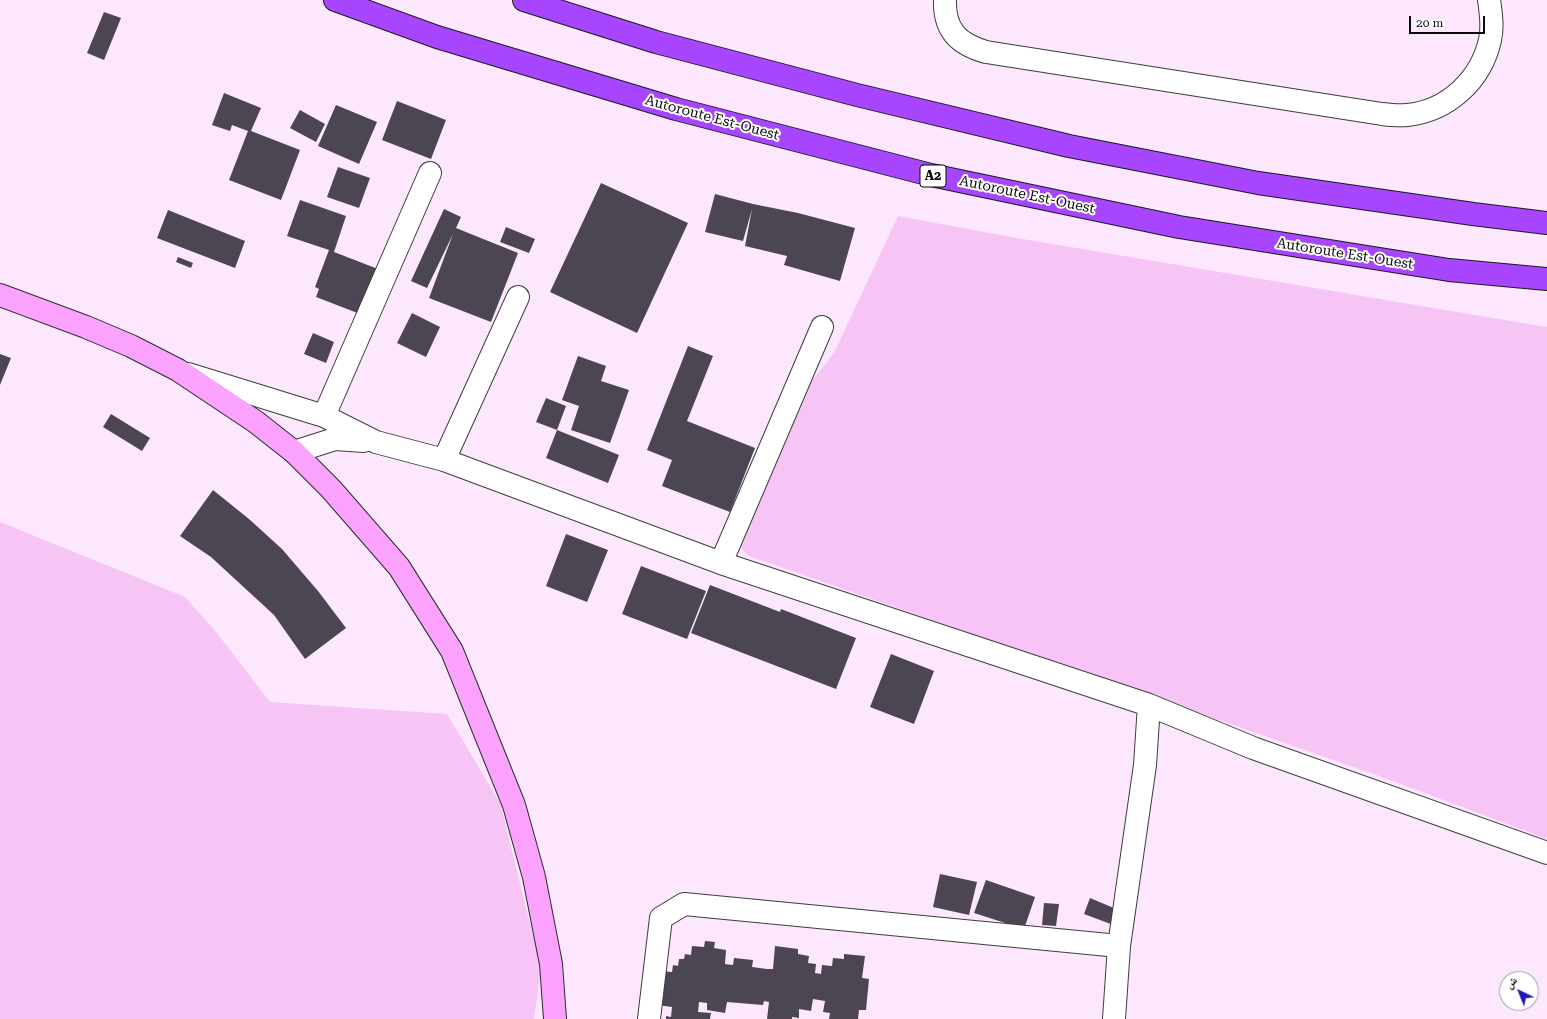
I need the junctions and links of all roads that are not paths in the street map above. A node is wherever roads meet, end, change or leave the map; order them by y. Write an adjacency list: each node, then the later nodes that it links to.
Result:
1 (335, 0): 7 (highway, Autoroute Est-Ouest / A2)
2 (524, 0): 6 (highway)
3 (945, 0): 4 (street)
4 (1489, 0)
5 (430, 173): 12 (street)
6 (1547, 222)
7 (1547, 279)
8 (0, 294): 11 (main road)
9 (518, 297): 15 (street)
10 (822, 327): 16 (street)
11 (178, 370): 12 (street); 14 (main road)
12 (324, 416): 13 (street)
13 (340, 433): 14 (street); 15 (street)
14 (294, 452): 20 (main road)
15 (444, 460): 16 (street)
16 (721, 563): 17 (street)
17 (1149, 705): 18 (street); 19 (street)
18 (1547, 853)
19 (1119, 946): 21 (street); 22 (street)
20 (555, 1019)
21 (649, 1019)
22 (1114, 1019)

